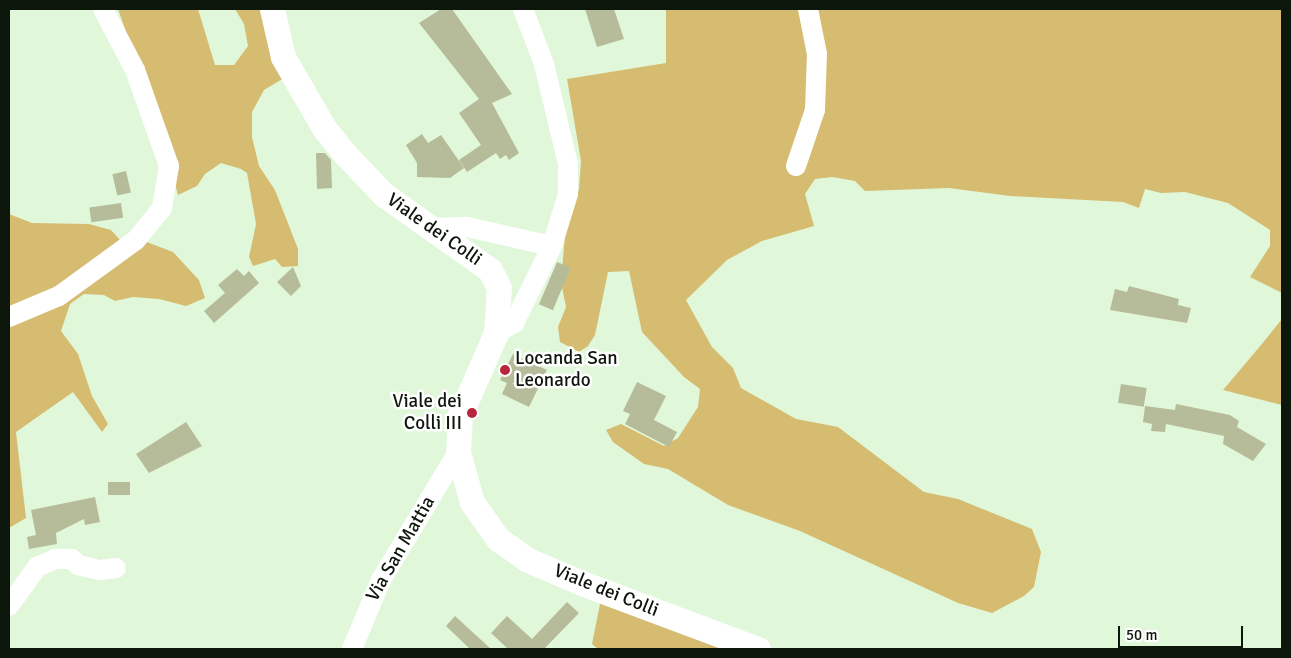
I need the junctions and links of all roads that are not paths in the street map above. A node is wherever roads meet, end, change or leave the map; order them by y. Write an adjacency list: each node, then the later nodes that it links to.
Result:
1 (103, 9): 8 (street)
2 (272, 9): 6 (street, Viale dei Colli)
3 (523, 9): 7 (street)
4 (808, 9): 5 (street)
5 (796, 166)
6 (432, 228): 7 (street); 9 (street, Viale dei Colli)
7 (552, 246): 9 (street)
8 (9, 317)
9 (496, 333): 10 (street, Viale dei Colli)
10 (458, 452): 13 (street, Via San Mattia); 14 (street, Viale dei Colli)
11 (116, 568): 12 (street)
12 (9, 606)
13 (352, 649)
14 (758, 649)

